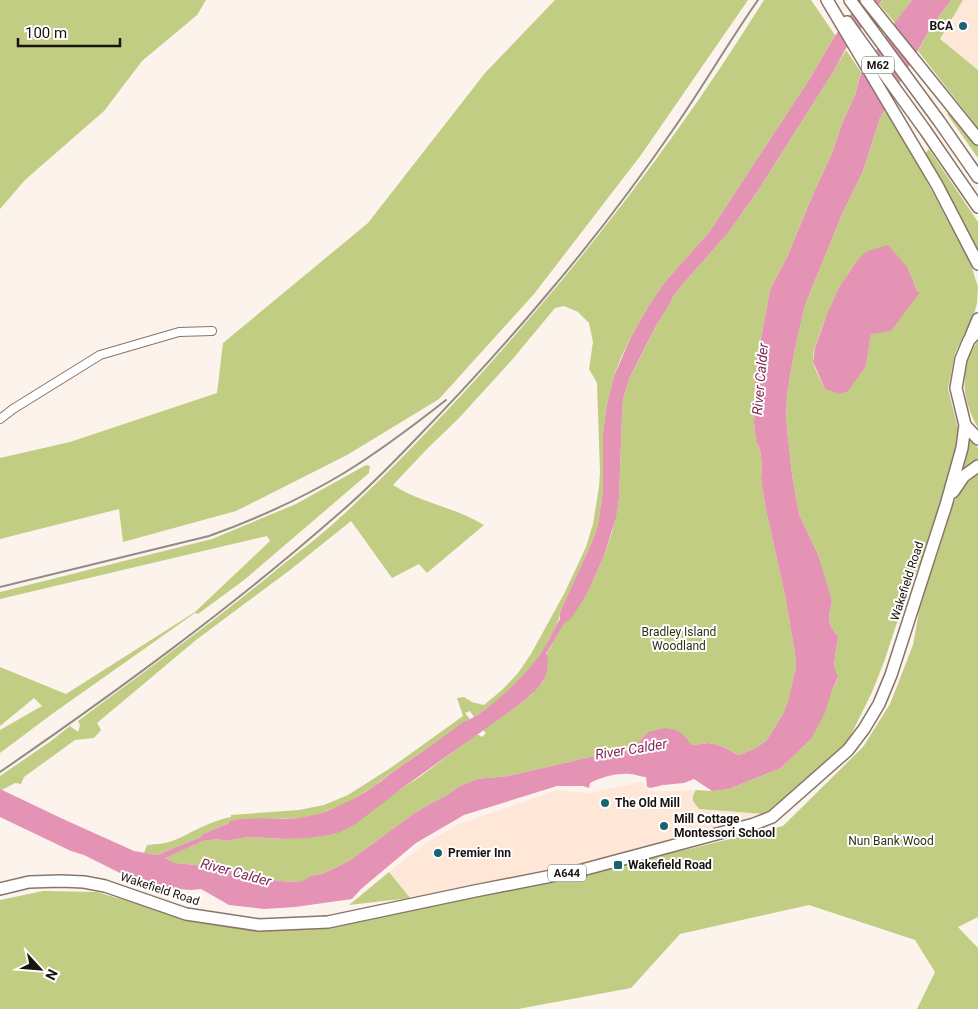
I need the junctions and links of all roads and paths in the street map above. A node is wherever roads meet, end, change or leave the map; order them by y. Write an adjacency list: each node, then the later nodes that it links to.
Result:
1 (827, 0): 8 (highway)
2 (831, 0): 7 (highway, M62)
3 (850, 0): 6 (highway, M62)
4 (866, 0): 5 (highway)
5 (978, 139)
6 (978, 177)
7 (978, 207)
8 (978, 264)
9 (978, 319): 12 (highway)
10 (212, 330): 13 (street)
11 (978, 332): 12 (highway, A644)
12 (969, 340): 14 (highway, A644)
13 (0, 419)
14 (965, 425): 15 (highway, A644); 17 (highway, Wakefield Road / A644)
15 (978, 439)
16 (978, 466): 17 (highway, Wakefield Road / A644)
17 (946, 505): 18 (highway, Wakefield Road / A644)
18 (0, 889)

